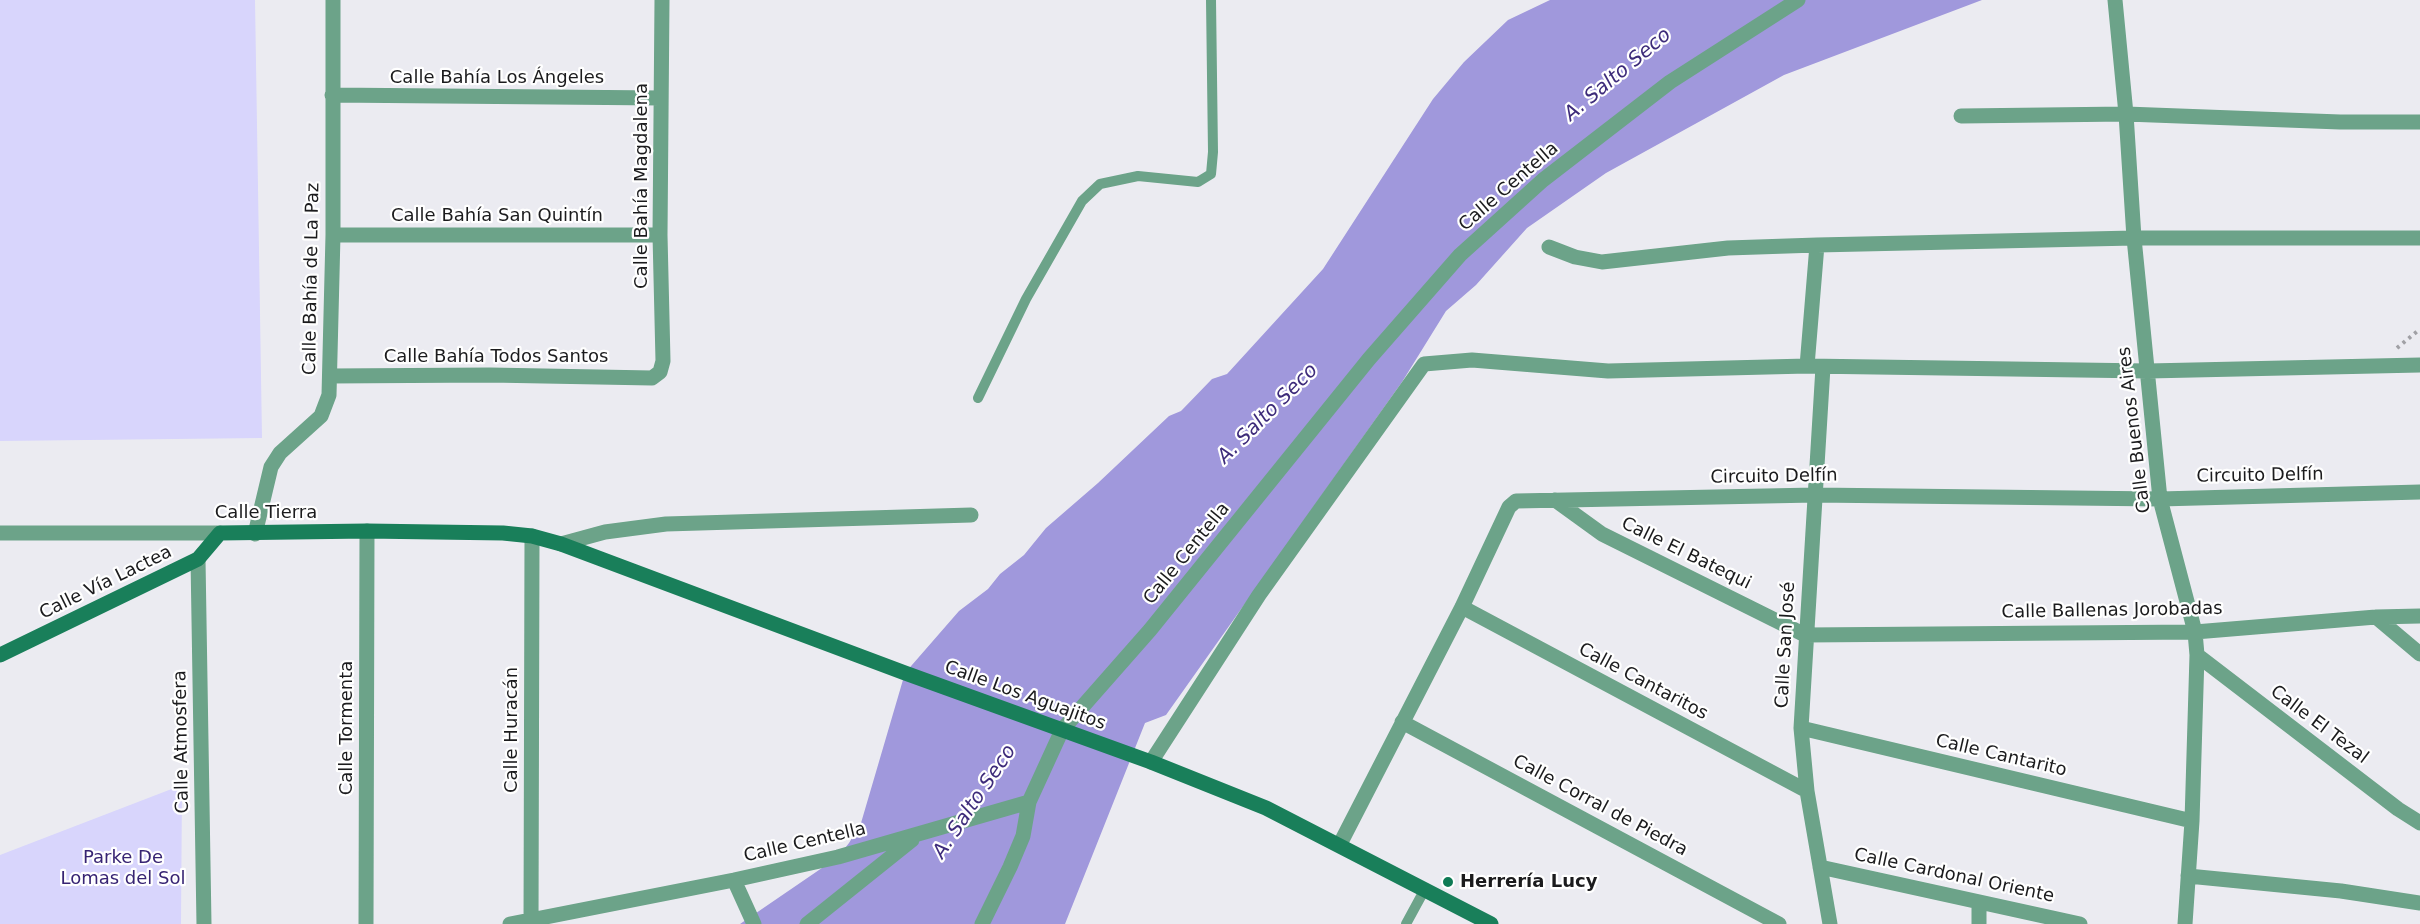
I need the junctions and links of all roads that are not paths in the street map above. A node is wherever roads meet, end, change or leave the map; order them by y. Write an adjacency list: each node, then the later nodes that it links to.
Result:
1 (333, 0): 6 (street, Calle Bahía de La Paz)
2 (662, 0): 7 (street, Calle Bahía Magdalena)
3 (1211, 0): 22 (lane)
4 (1798, 0): 45 (street, Calle Centella)
5 (2115, 0): 8 (street, Calle Buenos Aires)
6 (332, 96): 7 (street, Calle Bahía Los Ángeles); 11 (street, Calle Bahía de La Paz)
7 (661, 98): 12 (street, Calle Bahía Magdalena)
8 (2126, 114): 9 (street); 10 (street); 13 (street, Calle Buenos Aires)
9 (1961, 116)
10 (2420, 122)
11 (333, 235): 12 (street, Calle Bahía San Quintín); 21 (street, Calle Bahía de La Paz)
12 (660, 235): 20 (street, Calle Bahía Magdalena)
13 (2134, 238): 14 (street); 15 (street); 19 (street, Calle Buenos Aires)
14 (2420, 238)
15 (1817, 245): 16 (street); 18 (street, Calle San José)
16 (1549, 247)
17 (2420, 365): 19 (street)
18 (1815, 367): 19 (street); 24 (street, Calle San José); 46 (street)
19 (2148, 371): 25 (street, Calle Buenos Aires)
20 (660, 372): 21 (street, Calle Bahía Todos Santos)
21 (330, 376): 31 (street, Calle Bahía de La Paz)
22 (978, 398)
23 (2420, 492): 25 (street, Circuito Delfín)
24 (1815, 495): 25 (street, Circuito Delfín); 26 (street, Circuito Delfín); 39 (street, Calle San José)
25 (2160, 498): 38 (street, Calle Buenos Aires)
26 (1555, 500): 35 (street, Circuito Delfín); 39 (street, Calle El Batequi)
27 (971, 515): 33 (street)
28 (367, 531): 31 (street, Calle Tierra); 32 (street, Calle Tierra); 61 (street, Calle Tormenta)
29 (0, 533): 30 (street, Calle Tierra)
30 (220, 533): 31 (street, Calle Tierra); 34 (street, Calle Vía Lactea)
31 (255, 534)
32 (532, 536): 33 (street, Calle Los Aguajitos); 59 (street, Calle Huracán)
33 (561, 544): 45 (street, Calle Los Aguajitos)
34 (198, 559): 41 (street, Calle Vía Lactea); 60 (street, Calle Atmosfera)
35 (1462, 607): 43 (street, Circuito Delfín); 47 (street, Calle Cantaritos)
36 (2420, 616): 37 (street, Calle Ballenas Jorobadas)
37 (2376, 617): 38 (street, Calle Ballenas Jorobadas); 40 (street)
38 (2195, 632): 39 (street, Calle Ballenas Jorobadas); 42 (street, Calle Buenos Aires)
39 (1805, 635): 44 (street, Calle San José)
40 (2420, 654)
41 (0, 655)
42 (2197, 656): 49 (street, Calle Buenos Aires); 50 (street, Calle El Tezal)
43 (1402, 722): 52 (street, Circuito Delfín); 68 (street, Calle Corral de Piedra)
44 (1801, 728): 47 (street, Calle San José); 49 (street, Calle Cantarito)
45 (1062, 730): 46 (street, Calle Los Aguajitos); 48 (street, Calle Centella)
46 (1151, 762): 52 (street, Calle Los Aguajitos)
47 (1806, 791): 53 (street, Calle San José)
48 (1029, 802): 51 (street, Calle Centella); 65 (street)
49 (2192, 820): 54 (street, Calle Buenos Aires)
50 (2420, 823)
51 (919, 834): 55 (street, Calle Centella); 64 (street)
52 (1340, 844): 56 (street, Calle Los Aguajitos)
53 (1820, 867): 57 (street, Calle Cardonal Oriente); 69 (street, Calle San José)
54 (2188, 876): 58 (street); 72 (street, Calle Buenos Aires)
55 (734, 880): 59 (street, Calle Centella); 63 (street)
56 (1425, 889): 66 (lane); 67 (street, Calle Los Aguajitos)
57 (1979, 902): 70 (street); 71 (street, Calle Cardonal Oriente)
58 (2420, 903)
59 (531, 922): 62 (street, Calle Centella)
60 (204, 924)
61 (366, 924)
62 (510, 924)
63 (754, 924)
64 (807, 924)
65 (982, 924)
66 (1406, 924)
67 (1491, 924)
68 (1779, 924)
69 (1830, 924)
70 (1979, 924)
71 (2080, 924)
72 (2186, 924)

